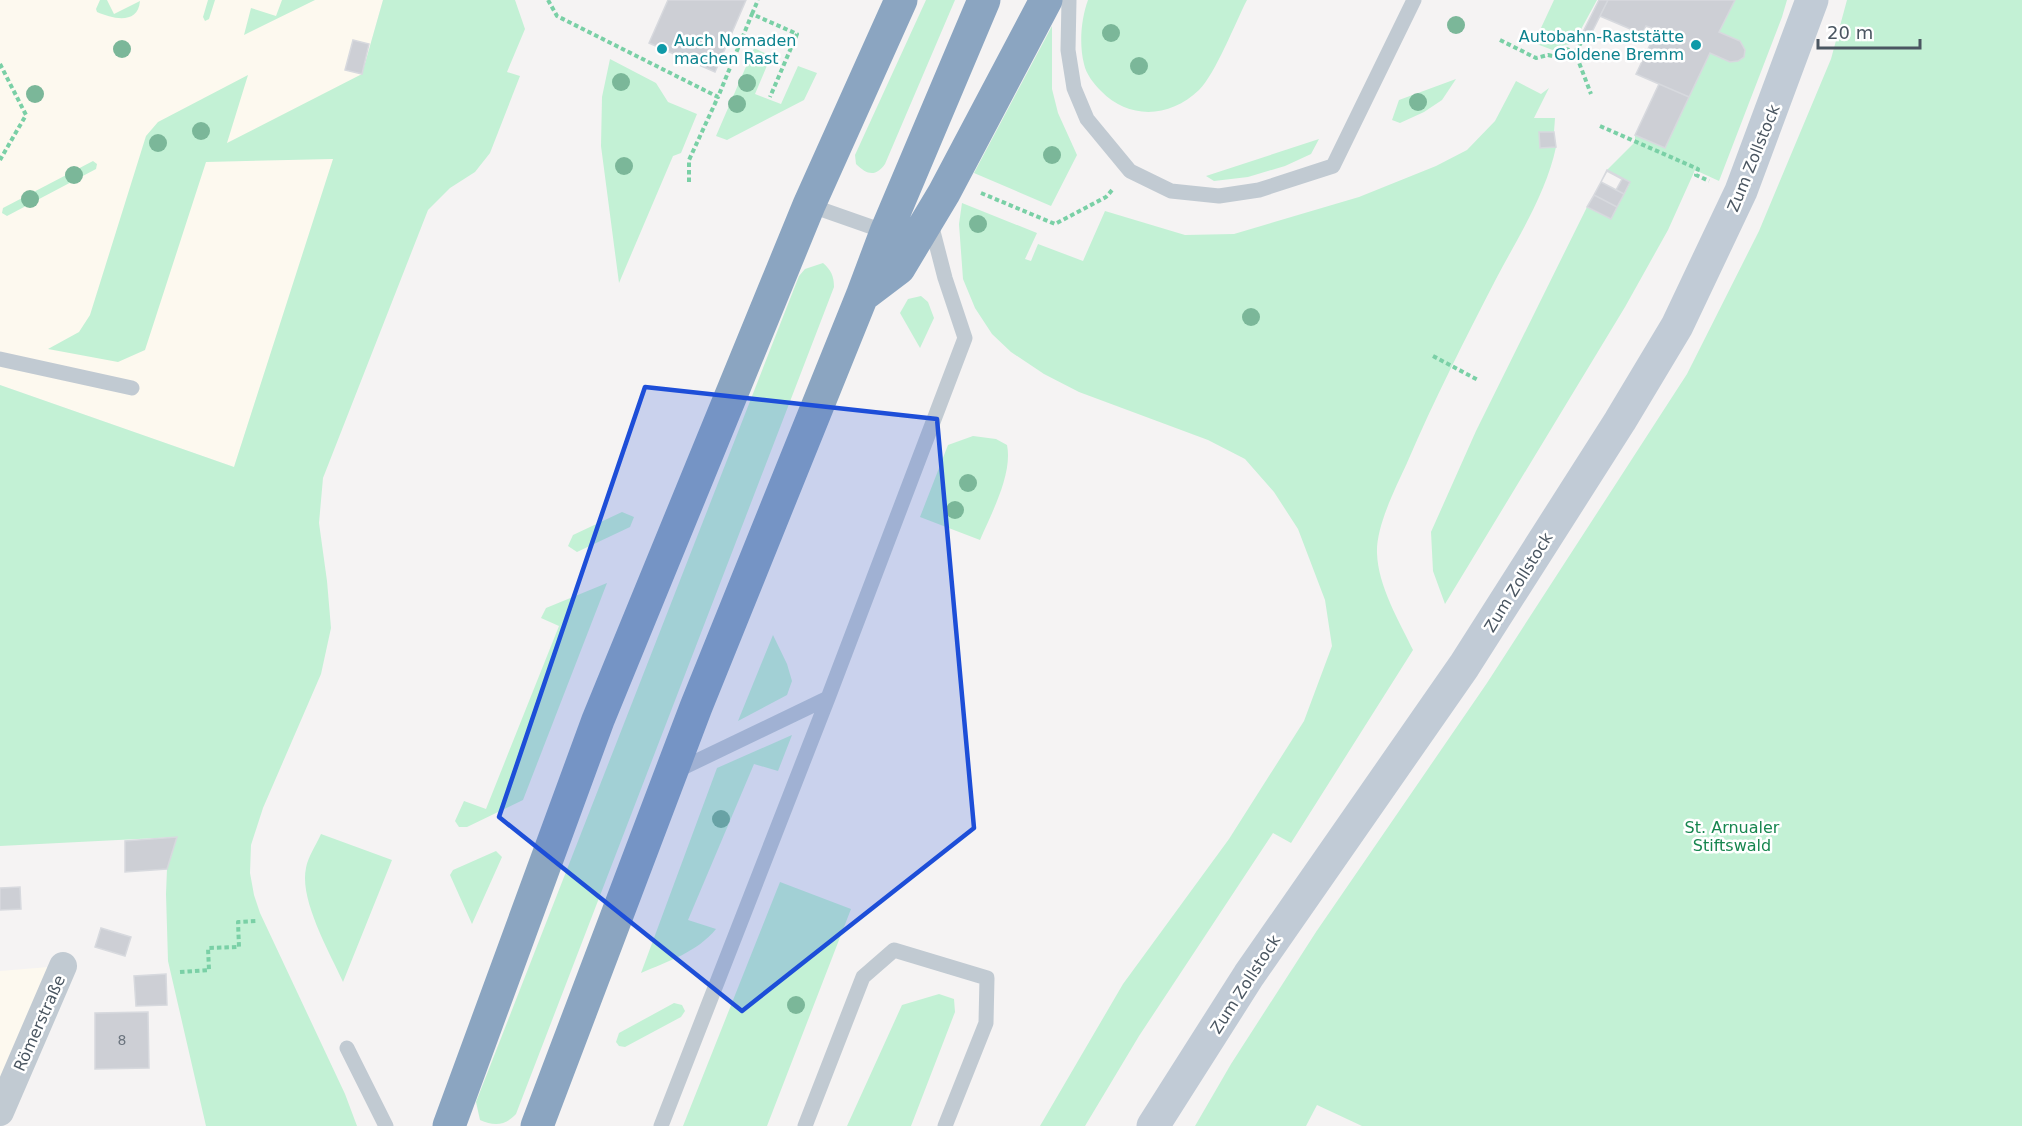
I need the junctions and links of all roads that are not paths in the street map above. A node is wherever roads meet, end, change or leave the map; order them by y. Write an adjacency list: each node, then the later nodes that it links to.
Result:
1 (901, 0): 7 (highway)
2 (984, 0): 9 (highway)
3 (1046, 0): 8 (highway)
4 (1069, 0): 5 (lane)
5 (1414, 0)
6 (1812, 0): 24 (street, Zum Zollstock)
7 (809, 205): 9 (lane); 19 (highway)
8 (930, 217): 10 (highway); 13 (lane)
9 (886, 232): 10 (highway)
10 (862, 296): 14 (highway)
11 (0, 359): 12 (lane)
12 (132, 388)
13 (828, 698): 14 (lane); 21 (lane)
14 (670, 774): 20 (highway)
15 (63, 966): 17 (street, Römerstraße)
16 (347, 1048): 18 (lane)
17 (0, 1112)
18 (386, 1126)
19 (448, 1126)
20 (537, 1126)
21 (661, 1126)
22 (805, 1126): 23 (lane)
23 (945, 1126)
24 (1153, 1126)

